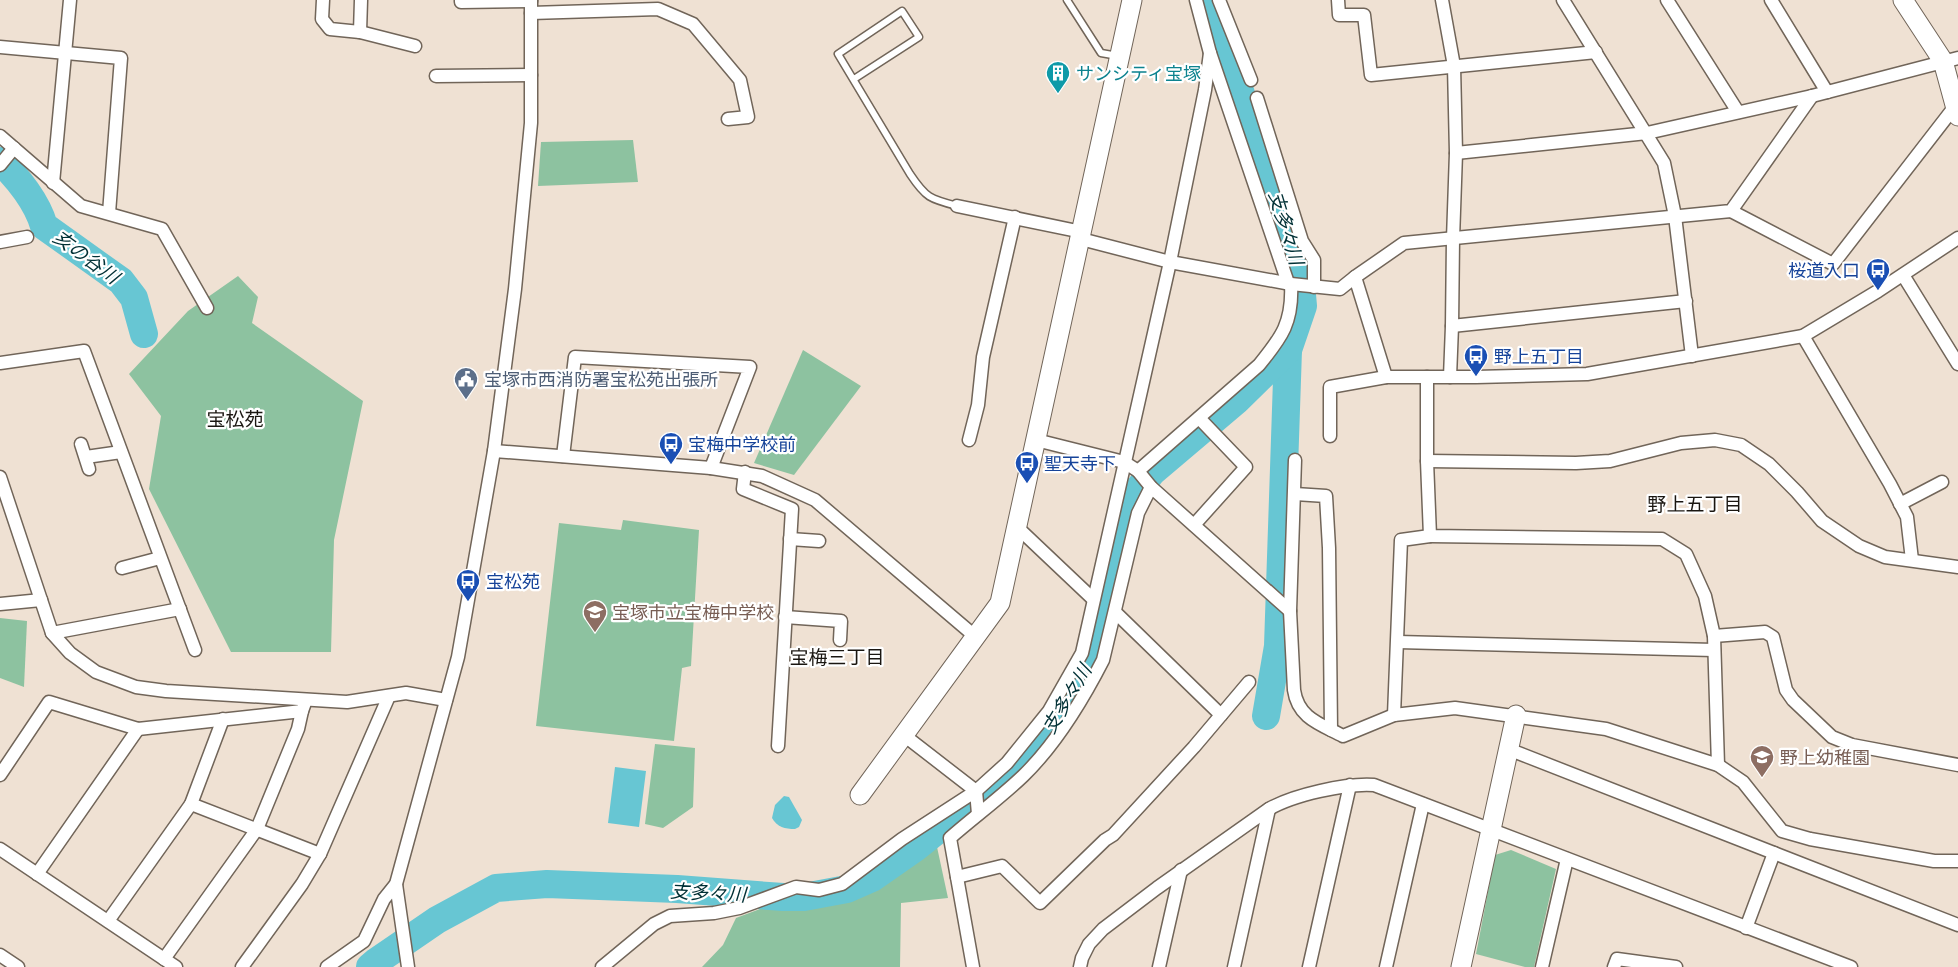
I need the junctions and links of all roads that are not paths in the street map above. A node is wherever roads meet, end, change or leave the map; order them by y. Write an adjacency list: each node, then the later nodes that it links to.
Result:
1 (70, 0): 20 (street)
2 (323, 0): 16 (street)
3 (361, 0): 16 (street)
4 (461, 0): 15 (street)
5 (1067, 0): 22 (lane)
6 (1132, 0): 22 (street)
7 (1196, 0): 21 (street)
8 (1219, 0): 28 (street)
9 (1338, 0): 24 (street)
10 (1442, 0): 24 (street)
11 (1563, 0): 19 (street)
12 (1667, 0): 33 (street)
13 (1771, 0): 29 (street)
14 (1903, 0): 23 (street)
15 (531, 5): 25 (street); 34 (street)
16 (360, 32): 17 (street)
17 (415, 46)
18 (0, 47): 20 (street)
19 (1596, 52): 24 (street); 35 (street)
20 (66, 53): 40 (street); 43 (street)
21 (1210, 53): 51 (street); 54 (street)
22 (1119, 56): 46 (street)
23 (1951, 60): 29 (street); 32 (street)
24 (1454, 66): 38 (street)
25 (531, 75): 26 (street); 71 (street)
26 (436, 76)
27 (854, 79): 27 (lane); 41 (lane)
28 (1251, 80)
29 (1827, 92): 30 (street)
30 (1812, 96): 33 (street); 42 (street)
31 (1257, 98): 55 (street)
32 (1957, 111): 42 (street)
33 (1738, 112): 35 (street)
34 (728, 120)
35 (1646, 133): 38 (street); 44 (street)
36 (0, 136): 37 (street)
37 (14, 148): 39 (street); 40 (street)
38 (1456, 152): 49 (street)
39 (0, 165)
40 (53, 183): 43 (street)
41 (957, 206): 45 (street)
42 (1731, 211): 44 (street)
43 (109, 213): 57 (street)
44 (1675, 216): 49 (street); 56 (street)
45 (1015, 217): 46 (street); 68 (street)
46 (1081, 235): 51 (street); 69 (street)
47 (27, 237): 50 (street)
48 (1958, 238): 52 (street)
49 (1453, 239): 53 (street); 58 (street)
50 (0, 242)
51 (1170, 262): 54 (street); 76 (street)
52 (1903, 275): 59 (street); 62 (street)
53 (1355, 277): 55 (street); 64 (street)
54 (1290, 284): 55 (street); 66 (street)
55 (1312, 287)
56 (1686, 301): 58 (street); 60 (street)
57 (207, 308)
58 (1452, 326): 63 (street)
59 (1803, 336): 60 (street); 84 (street)
60 (1692, 356): 63 (street)
61 (0, 363): 72 (street)
62 (1958, 364)
63 (1450, 376): 65 (street)
64 (1386, 377): 65 (street); 67 (street)
65 (1427, 377): 75 (street)
66 (1199, 418): 78 (street); 85 (street)
67 (1330, 436)
68 (970, 440)
69 (1036, 440): 76 (street); 86 (street)
70 (81, 444): 72 (street)
71 (494, 451): 73 (street); 110 (street)
72 (121, 452): 90 (street)
73 (563, 456): 77 (street); 77 (street)
74 (1295, 460): 83 (street)
75 (1427, 461): 87 (street); 91 (street)
76 (1124, 462): 78 (street); 94 (street)
77 (711, 468): 79 (street)
78 (1138, 471): 82 (street)
79 (745, 472): 88 (street); 103 (street)
80 (0, 477): 95 (street)
81 (1942, 482): 84 (street)
82 (1151, 487): 85 (street); 99 (street)
83 (1295, 494): 98 (street); 117 (street)
84 (1900, 504): 91 (street)
85 (1194, 525): 98 (street)
86 (1018, 528): 94 (street); 103 (street)
87 (1430, 536): 102 (street); 105 (street)
88 (790, 539): 89 (street); 100 (street)
89 (819, 541)
90 (160, 558): 93 (street); 97 (street)
91 (1912, 560): 92 (street)
92 (1958, 567)
93 (122, 568)
94 (1093, 599): 125 (street)
95 (40, 600): 96 (street); 101 (street)
96 (0, 604)
97 (180, 609): 101 (street); 106 (street)
98 (1290, 611): 117 (street)
99 (1114, 612): 112 (street); 130 (street)
100 (786, 617): 104 (street); 119 (street)
101 (52, 633): 111 (street)
102 (1714, 636): 107 (street); 122 (street)
103 (977, 638): 118 (street)
104 (840, 640)
105 (1398, 642): 107 (street); 114 (street)
106 (195, 650)
107 (1714, 650): 121 (street)
108 (1249, 682): 112 (street)
109 (388, 696): 110 (street); 111 (street); 135 (street)
110 (446, 700): 141 (street)
111 (304, 705): 115 (street); 132 (street)
112 (1221, 715): 140 (street)
113 (1516, 715): 114 (street); 120 (street); 121 (street)
114 (1394, 716): 117 (street)
115 (223, 719): 116 (street); 127 (street)
116 (138, 728): 123 (street); 139 (street)
117 (1331, 730)
118 (905, 736): 125 (street); 126 (street)
119 (778, 746)
120 (1508, 749): 131 (street); 134 (street)
121 (1718, 765): 137 (street)
122 (1958, 765)
123 (0, 775)
124 (1350, 785): 128 (street); 129 (street); 157 (street)
125 (976, 791): 130 (street); 152 (street)
126 (860, 795)
127 (190, 804): 132 (street); 142 (street)
128 (1423, 804): 131 (street); 158 (street)
129 (1269, 809): 138 (street); 156 (street)
130 (978, 814): 140 (street)
131 (1490, 829): 136 (street); 159 (street)
132 (257, 830): 135 (street); 146 (street)
133 (0, 849): 139 (street)
134 (1774, 853): 143 (street); 144 (street)
135 (320, 854): 150 (street)
136 (1567, 859): 144 (street); 160 (street)
137 (1958, 861)
138 (1182, 870): 154 (street); 155 (street)
139 (37, 874): 142 (street)
140 (957, 877): 153 (street)
141 (396, 884): 147 (street); 151 (street)
142 (108, 921): 146 (street)
143 (1958, 925)
144 (1746, 928): 163 (street)
145 (0, 955): 148 (street)
146 (164, 959): 149 (street)
147 (408, 964)
148 (18, 967)
149 (176, 967)
150 (242, 967)
151 (328, 967)
152 (602, 967)
153 (974, 967)
154 (1080, 967)
155 (1159, 967)
156 (1234, 967)
157 (1309, 967)
158 (1386, 967)
159 (1461, 967)
160 (1542, 967)
161 (1614, 967): 162 (street)
162 (1676, 967)
163 (1851, 967)

